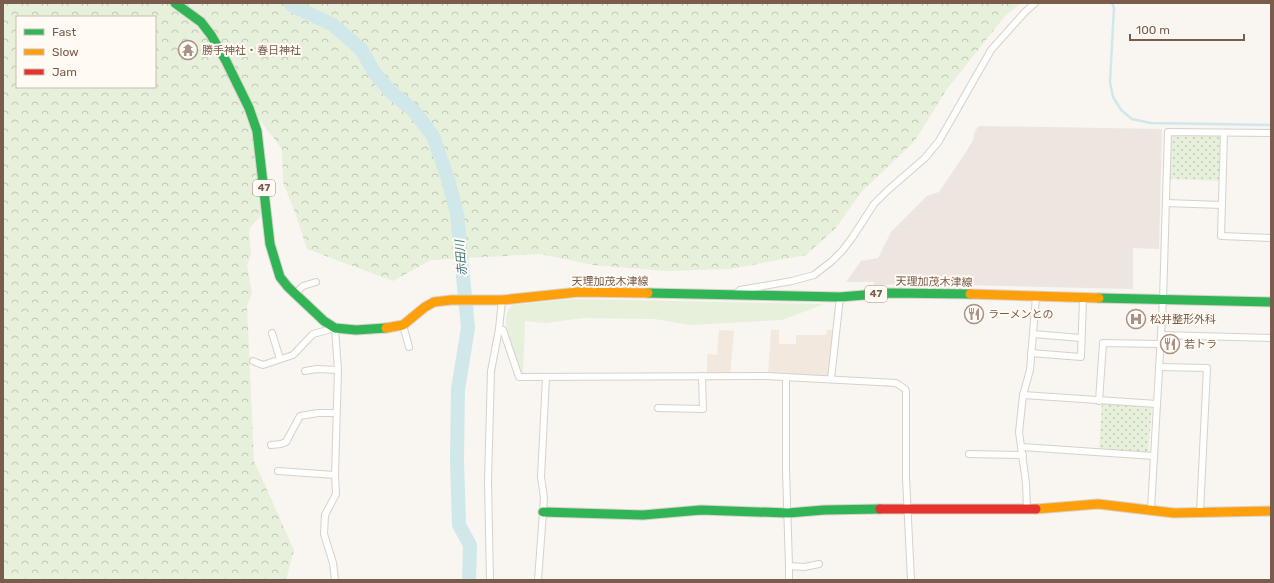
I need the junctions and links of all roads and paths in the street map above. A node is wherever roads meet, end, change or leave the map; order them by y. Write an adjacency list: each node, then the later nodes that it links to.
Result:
1 (175, 3): 9 (main road, 47)
2 (1035, 3): 10 (street)
3 (1224, 132): 4 (street); 5 (street); 6 (street)
4 (1271, 133)
5 (1166, 203): 6 (street); 15 (street)
6 (1222, 205): 7 (street)
7 (1271, 238)
8 (316, 282): 9 (street)
9 (295, 294): 18 (main road, 47)
10 (735, 294): 11 (main road, 天理加茂木津線 / 47); 14 (main road, 天理加茂木津線 / 47)
11 (840, 297): 12 (main road, 天理加茂木津線 / 47); 36 (street)
12 (1036, 297): 13 (main road, 天理加茂木津線 / 47); 21 (street)
13 (1083, 298): 15 (main road, 天理加茂木津線 / 47); 23 (street)
14 (502, 300): 17 (main road, 天理加茂木津線 / 47); 19 (street)
15 (1163, 300): 16 (main road, 天理加茂木津線 / 47); 22 (street)
16 (1271, 302)
17 (403, 325): 18 (main road, 天理加茂木津線 / 47); 26 (street)
18 (335, 328): 28 (street); 31 (street)
19 (500, 329): 34 (street); 59 (street)
20 (272, 333): 28 (street)
21 (1033, 334): 23 (street); 27 (street)
22 (1161, 335): 24 (street); 25 (street)
23 (1081, 338): 27 (street)
24 (1271, 338)
25 (1160, 344): 30 (street); 38 (street)
26 (409, 347)
27 (1031, 353): 37 (street)
28 (280, 359): 29 (street)
29 (253, 361)
30 (1159, 367): 39 (street); 55 (street)
31 (338, 370): 32 (street); 41 (street)
32 (305, 371)
33 (702, 376): 34 (street); 35 (street); 40 (street)
34 (546, 377): 53 (street)
35 (786, 377): 36 (street); 54 (street)
36 (831, 379): 49 (street)
37 (1023, 395): 38 (street); 43 (street)
38 (1099, 401): 39 (street)
39 (1157, 404): 46 (street)
40 (658, 408)
41 (336, 413): 42 (street); 48 (street)
42 (271, 445)
43 (1022, 447): 45 (street); 46 (street)
44 (969, 454): 45 (street)
45 (1023, 455): 51 (street)
46 (1154, 456): 50 (street)
47 (278, 471): 48 (street)
48 (335, 475): 58 (street)
49 (908, 508): 51 (main road); 54 (main road); 62 (street)
50 (1151, 509): 51 (main road); 55 (main road)
51 (1027, 510)
52 (1271, 511): 55 (main road)
53 (544, 512): 54 (main road); 60 (street)
54 (788, 513): 57 (street)
55 (1200, 513)
56 (819, 564): 57 (street)
57 (789, 566): 61 (street)
58 (335, 580)
59 (490, 580)
60 (538, 580)
61 (789, 580)
62 (911, 580)

